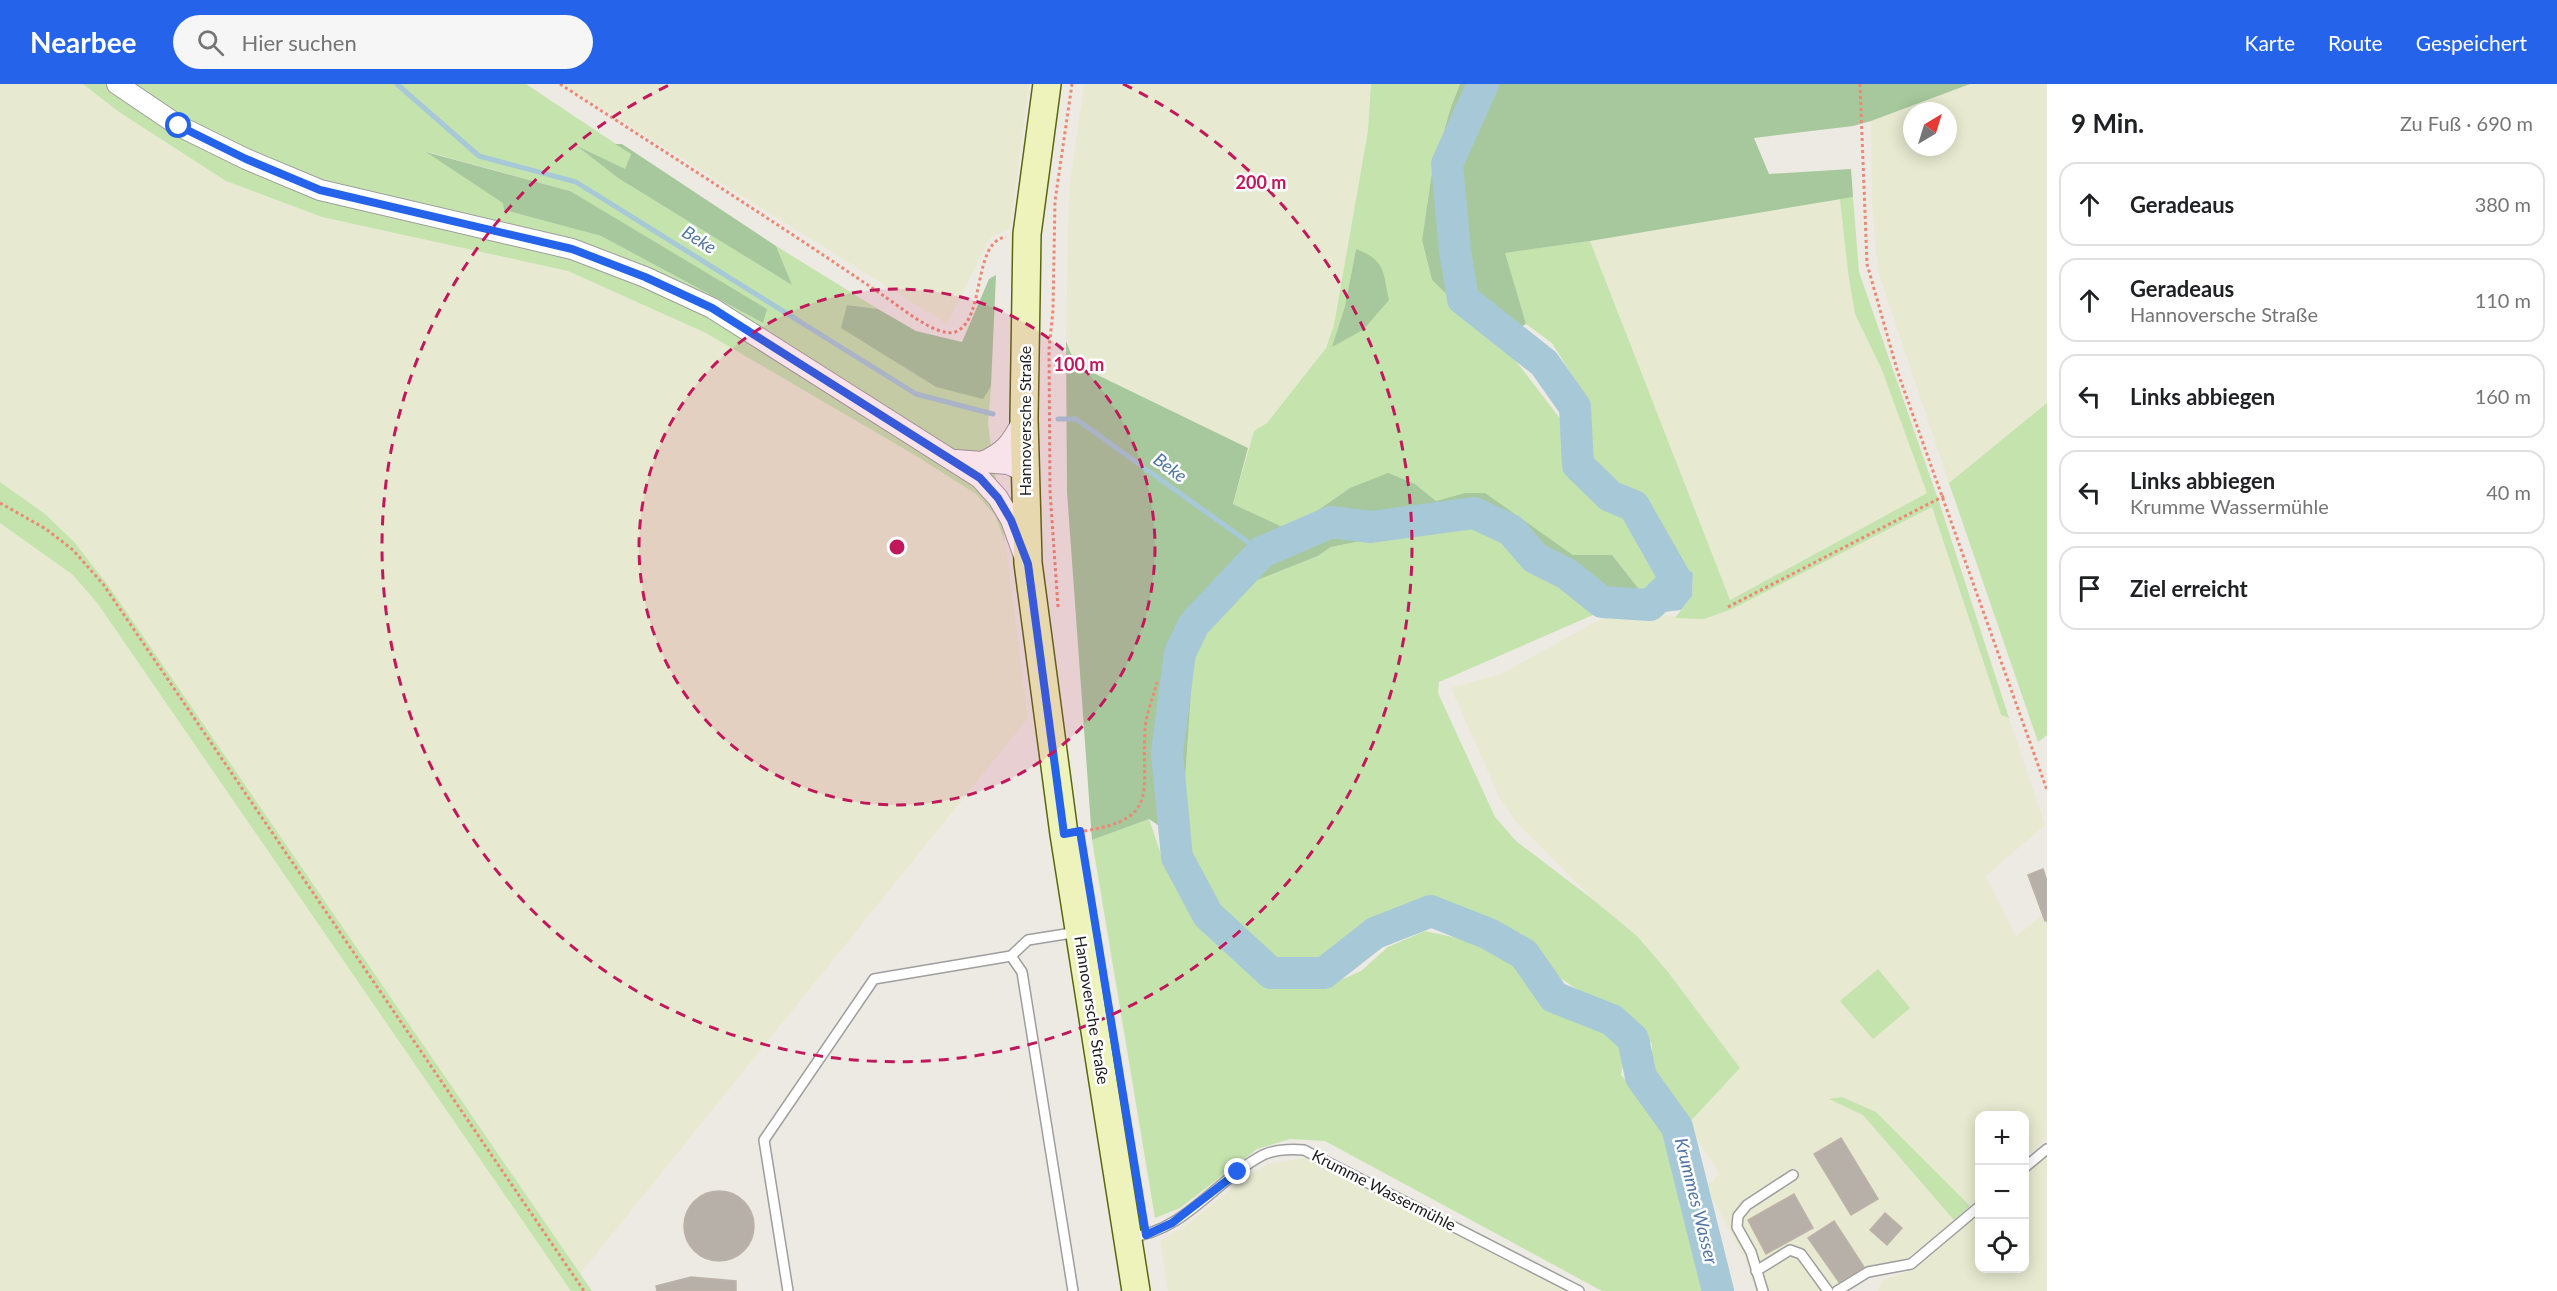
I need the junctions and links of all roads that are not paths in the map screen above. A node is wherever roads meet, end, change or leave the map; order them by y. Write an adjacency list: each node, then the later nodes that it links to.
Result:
1 (117, 84): 4 (street)
2 (1047, 84): 3 (main road, Hannoversche Straße)
3 (1024, 419): 4 (street); 5 (main road, Hannoversche Straße)
4 (981, 470): 5 (street); 6 (street)
5 (1024, 471): 6 (main road, Hannoversche Straße)
6 (1028, 564): 7 (main road, Hannoversche Straße)
7 (1080, 932): 8 (lane); 13 (main road, Hannoversche Straße)
8 (1011, 956): 15 (lane); 16 (lane)
9 (2047, 1149): 10 (lane)
10 (2028, 1165)
11 (1793, 1175): 14 (lane)
12 (1975, 1210): 21 (lane)
13 (1128, 1237): 17 (main road, Hannoversche Straße); 18 (lane, Krumme Wassermühle)
14 (1756, 1271): 19 (lane); 20 (lane)
15 (788, 1291)
16 (1073, 1291)
17 (1136, 1291)
18 (1579, 1291)
19 (1763, 1291)
20 (1828, 1291)
21 (1837, 1291)

